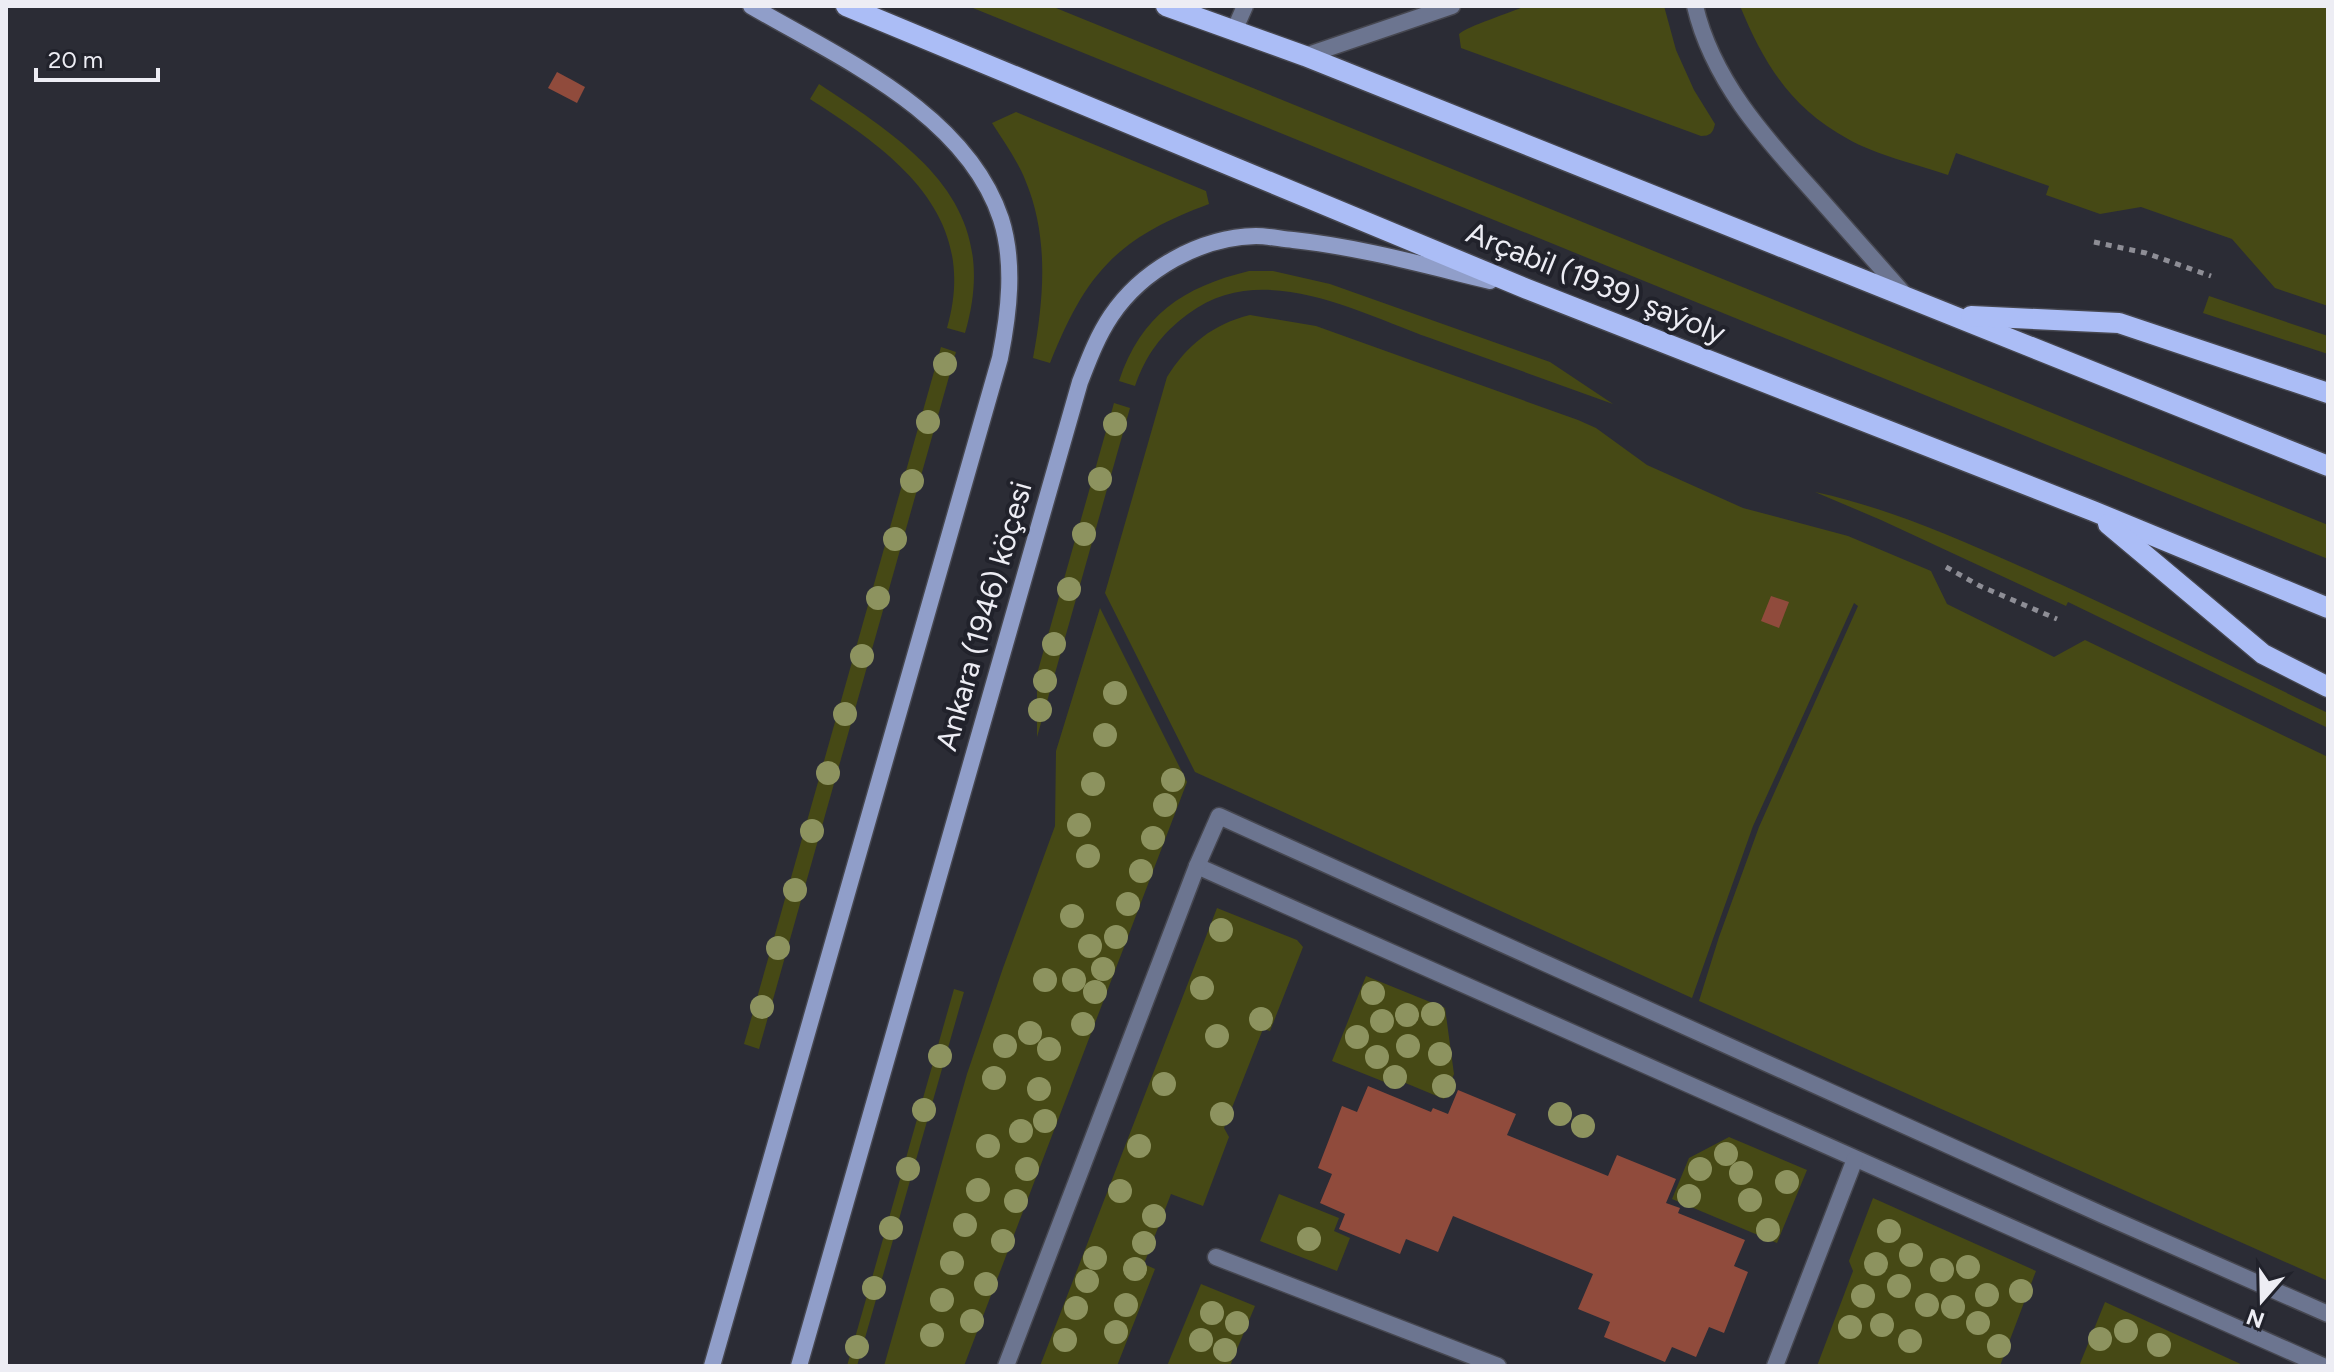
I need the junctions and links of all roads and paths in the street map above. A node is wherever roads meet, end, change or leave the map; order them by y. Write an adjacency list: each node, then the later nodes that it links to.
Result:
1 (751, 6): 25 (main road, Ankara (1946) köçesi)
2 (846, 6): 11 (main road, Arçabil (1939) şaýoly)
3 (1166, 6): 7 (main road)
4 (1245, 6): 7 (lane)
5 (1452, 6): 8 (lane)
6 (1695, 6): 12 (lane)
7 (1234, 31): 8 (main road)
8 (1305, 56): 12 (main road)
9 (2094, 242): 10 (path)
10 (2211, 276)
11 (1527, 289): 16 (main road, Arçabil (1939) şaýoly); 26 (main road, Ankara (1946) köçesi)
12 (1905, 295): 13 (main road)
13 (1954, 315): 14 (main road); 15 (main road)
14 (2328, 393)
15 (2328, 466)
16 (2093, 511): 18 (main road, Arçabil (1939) şaýoly); 20 (main road)
17 (1946, 567): 19 (path)
18 (2328, 608)
19 (2057, 619)
20 (2328, 687)
21 (1197, 866): 22 (lane); 24 (lane); 27 (lane)
22 (1855, 1159): 29 (lane); 30 (lane)
23 (1216, 1257): 28 (lane)
24 (2328, 1314)
25 (712, 1366)
26 (799, 1366)
27 (1006, 1366)
28 (1498, 1366)
29 (1775, 1366)
30 (2323, 1366)

